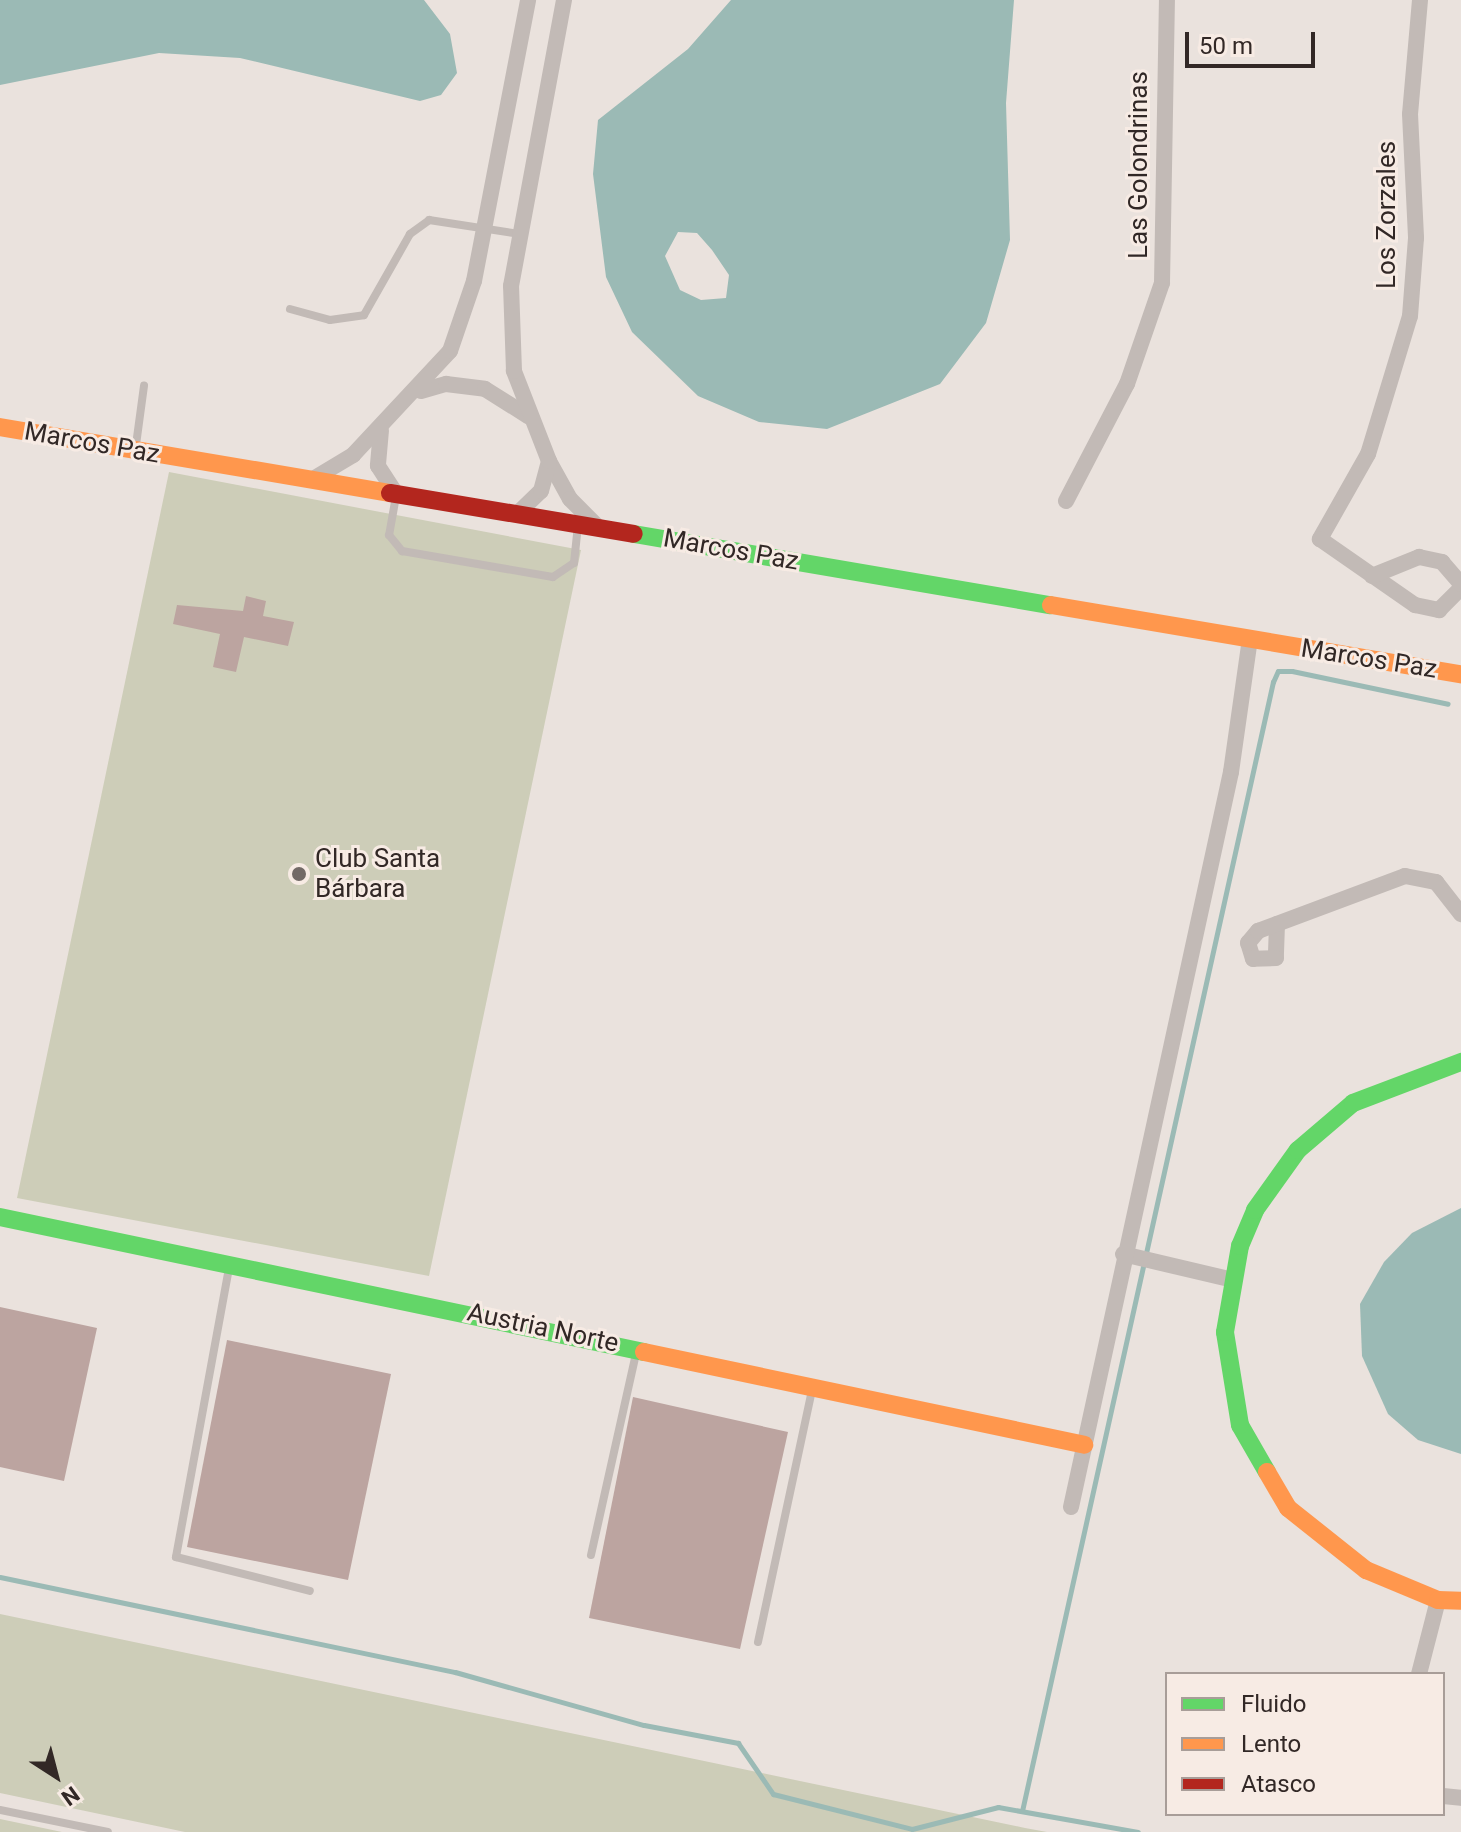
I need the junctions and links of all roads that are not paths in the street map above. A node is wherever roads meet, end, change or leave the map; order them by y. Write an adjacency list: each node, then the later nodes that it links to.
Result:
1 (528, 0): 5 (street)
2 (564, 0): 6 (street)
3 (1167, 0): 17 (street, Las Golondrinas)
4 (1420, 0): 21 (street, Los Zorzales)
5 (482, 224): 6 (lane); 7 (lane); 9 (street)
6 (519, 234): 10 (street)
7 (290, 309)
8 (144, 386): 13 (lane)
9 (419, 392): 10 (street); 12 (street)
10 (529, 417): 14 (street)
11 (0, 427): 13 (street, Marcos Paz)
12 (382, 428): 15 (street); 16 (street)
13 (135, 450): 15 (street, Marcos Paz)
14 (549, 461): 18 (street); 20 (street)
15 (310, 481): 16 (street, Marcos Paz)
16 (397, 495): 18 (street, Marcos Paz); 19 (lane)
17 (1066, 501)
18 (517, 514): 19 (street, Marcos Paz)
19 (579, 524): 20 (street, Marcos Paz)
20 (598, 527): 23 (street, Marcos Paz)
21 (1372, 576): 22 (street, Los Zorzales); 22 (street, Los Zorzales)
22 (1461, 586)
23 (1250, 639): 24 (street, Marcos Paz); 29 (street)
24 (1461, 674)
25 (1461, 914): 26 (street)
26 (1277, 924)
27 (1461, 1062): 31 (street)
28 (0, 1217): 30 (street, Austria Norte)
29 (1128, 1255): 31 (street); 34 (street)
30 (229, 1263): 32 (street, Austria Norte); 37 (lane)
31 (1229, 1279): 38 (street)
32 (637, 1348): 33 (street, Austria Norte); 36 (lane)
33 (813, 1385): 34 (street, Austria Norte); 40 (lane)
34 (1084, 1445): 35 (street)
35 (1071, 1507)
36 (591, 1555)
37 (310, 1591)
38 (1438, 1600): 39 (street); 41 (street)
39 (1461, 1601)
40 (758, 1642)
41 (1420, 1672)
42 (0, 1810): 43 (lane)
43 (108, 1832)

